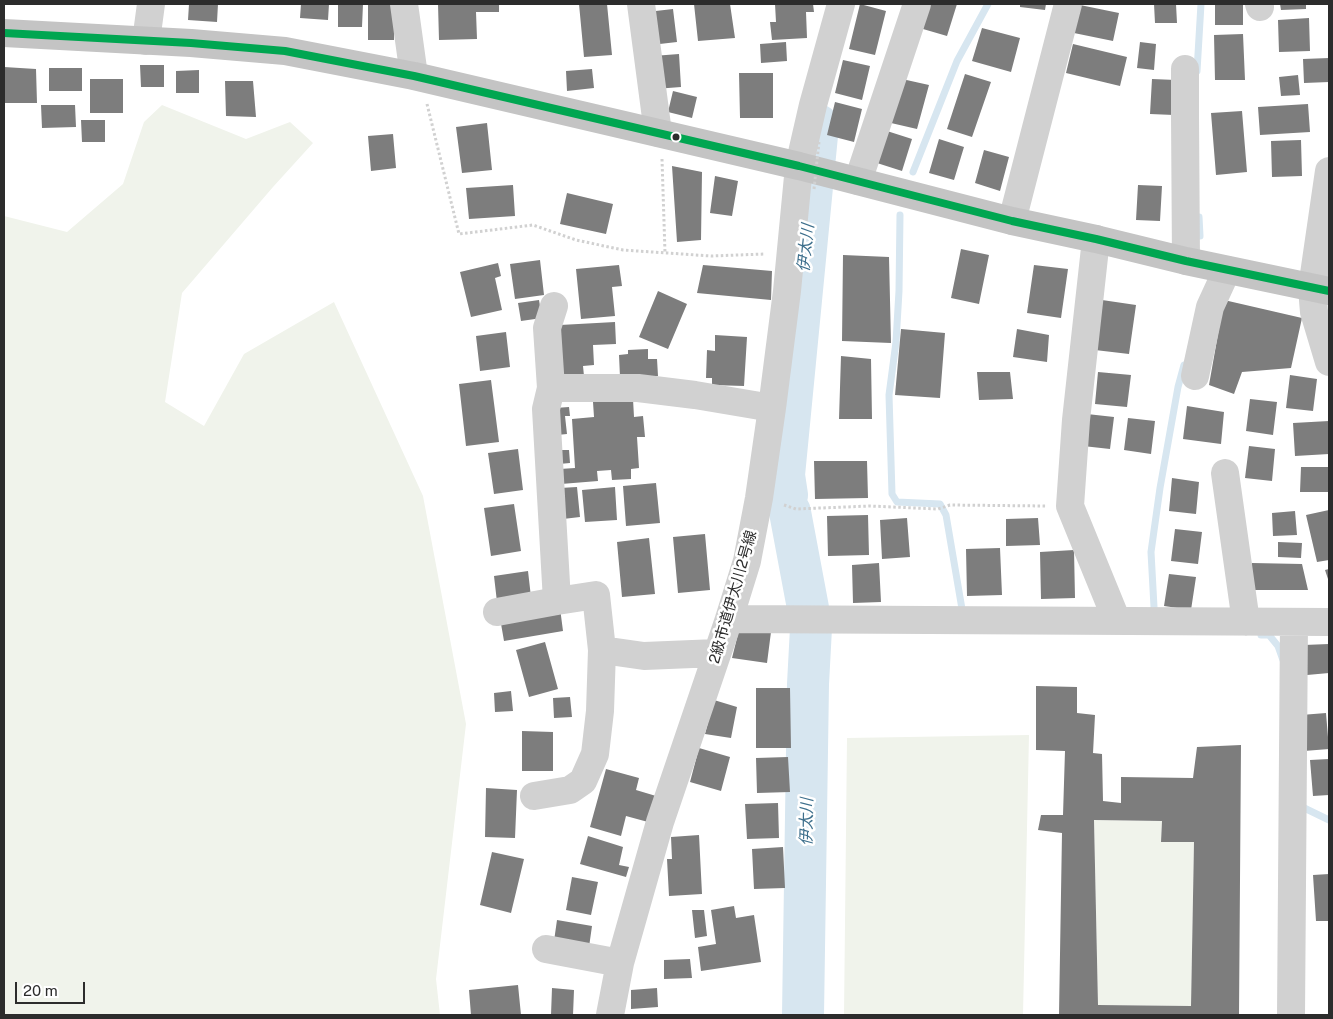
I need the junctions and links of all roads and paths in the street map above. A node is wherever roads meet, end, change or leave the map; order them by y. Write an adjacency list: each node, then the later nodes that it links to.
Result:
1 (151, 4): 8 (street)
2 (404, 4): 10 (street)
3 (641, 4): 11 (street)
4 (841, 4): 14 (street, 2級市道伊太川2号線)
5 (917, 4): 15 (street)
6 (1068, 4): 16 (street)
7 (4, 33): 8 (main road)
8 (146, 41): 10 (main road)
9 (1185, 68): 20 (street)
10 (417, 77): 11 (main road); 18 (path)
11 (658, 133): 14 (main road); 18 (path)
12 (819, 142): 14 (path, bridge)
13 (1329, 171): 22 (street)
14 (811, 174): 15 (main road); 19 (street, 2級市道伊太川2号線)
15 (858, 181): 16 (main road)
16 (1012, 221): 17 (main road)
17 (1096, 239): 20 (main road); 30 (street)
18 (665, 253): 19 (path)
19 (790, 253): 27 (street, 2級市道伊太川2号線)
20 (1186, 261): 21 (main road)
21 (1226, 270): 22 (main road); 25 (street)
22 (1321, 290): 24 (street)
23 (554, 306): 26 (street)
24 (1329, 362)
25 (1195, 376)
26 (551, 388): 27 (street); 31 (street)
27 (772, 408): 29 (street, 2級市道伊太川2号線)
28 (1225, 473): 35 (street)
29 (759, 498): 30 (path); 33 (street, 2級市道伊太川2号線)
30 (1070, 506): 34 (street)
31 (557, 601): 32 (street); 38 (street)
32 (497, 612)
33 (729, 619): 34 (street); 39 (street, 2級市道伊太川2号線)
34 (1116, 621): 35 (street)
35 (1246, 622): 36 (street)
36 (1294, 622): 37 (street); 44 (street)
37 (1329, 622)
38 (602, 650): 39 (street); 40 (street)
39 (717, 653): 42 (street, 2級市道伊太川2号線)
40 (534, 796)
41 (546, 949): 42 (street)
42 (620, 963): 43 (street, 2級市道伊太川2号線)
43 (610, 1015)
44 (1291, 1015)

